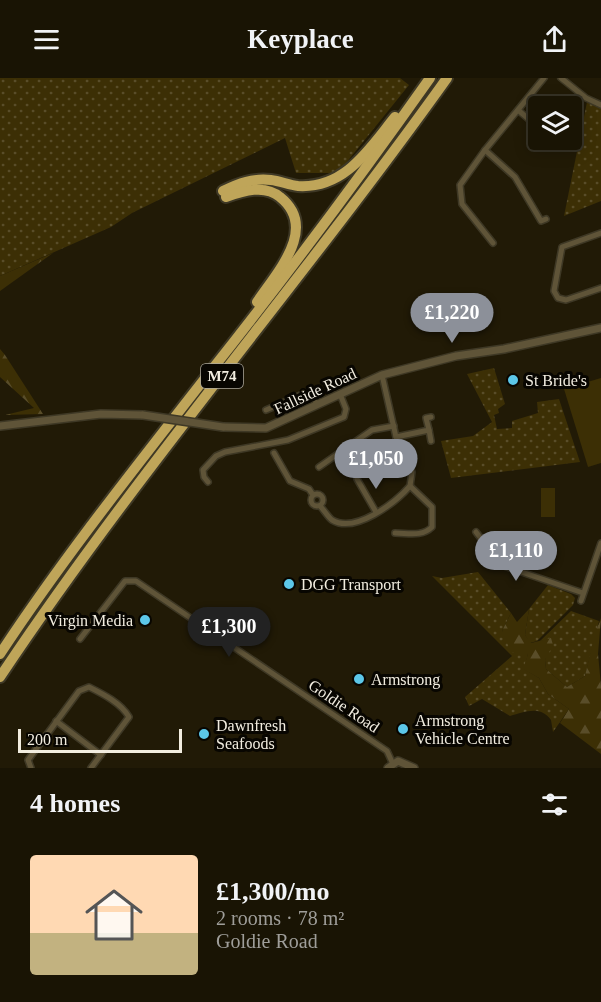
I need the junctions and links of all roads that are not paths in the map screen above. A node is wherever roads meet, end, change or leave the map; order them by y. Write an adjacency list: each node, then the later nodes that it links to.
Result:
1 (428, 78): 15 (highway, M74); 15 (highway)
2 (447, 78): 44 (highway, M74)
3 (544, 78): 6 (street)
4 (561, 78): 5 (street)
5 (601, 105)
6 (518, 110): 7 (street); 8 (street)
7 (528, 118)
8 (485, 150): 9 (street); 11 (street)
9 (544, 220)
10 (601, 233): 12 (street)
11 (493, 243)
12 (601, 288)
13 (601, 328): 14 (street, Fallside Road)
14 (382, 375): 16 (street, Fallside Road); 21 (street)
15 (206, 377): 43 (highway, M74)
16 (340, 393): 17 (street, Fallside Road); 30 (street)
17 (317, 405): 18 (street); 20 (street, Fallside Road, bridge)
18 (266, 410)
19 (431, 417): 22 (street)
20 (0, 426)
21 (394, 426): 23 (street); 27 (street)
22 (429, 430): 23 (street); 24 (street)
23 (396, 437): 31 (street)
24 (431, 441)
25 (274, 453): 32 (street)
26 (322, 456): 27 (street)
27 (326, 462): 28 (street)
28 (319, 467)
29 (357, 479): 34 (street)
30 (208, 482)
31 (410, 486): 34 (street); 38 (street)
32 (313, 495): 33 (street); 33 (street)
33 (320, 506): 34 (street)
34 (376, 512)
35 (408, 525): 38 (street)
36 (476, 532): 40 (street)
37 (395, 533): 38 (street)
38 (408, 533)
39 (601, 543): 40 (street)
40 (583, 593): 41 (street)
41 (581, 601)
42 (80, 639): 47 (street, Goldie Road)
43 (0, 654)
44 (0, 677)
45 (56, 721): 46 (street); 46 (street); 48 (street)
46 (101, 755): 49 (street)
47 (393, 764): 50 (street)
48 (31, 768)
49 (91, 768)
50 (414, 768)

